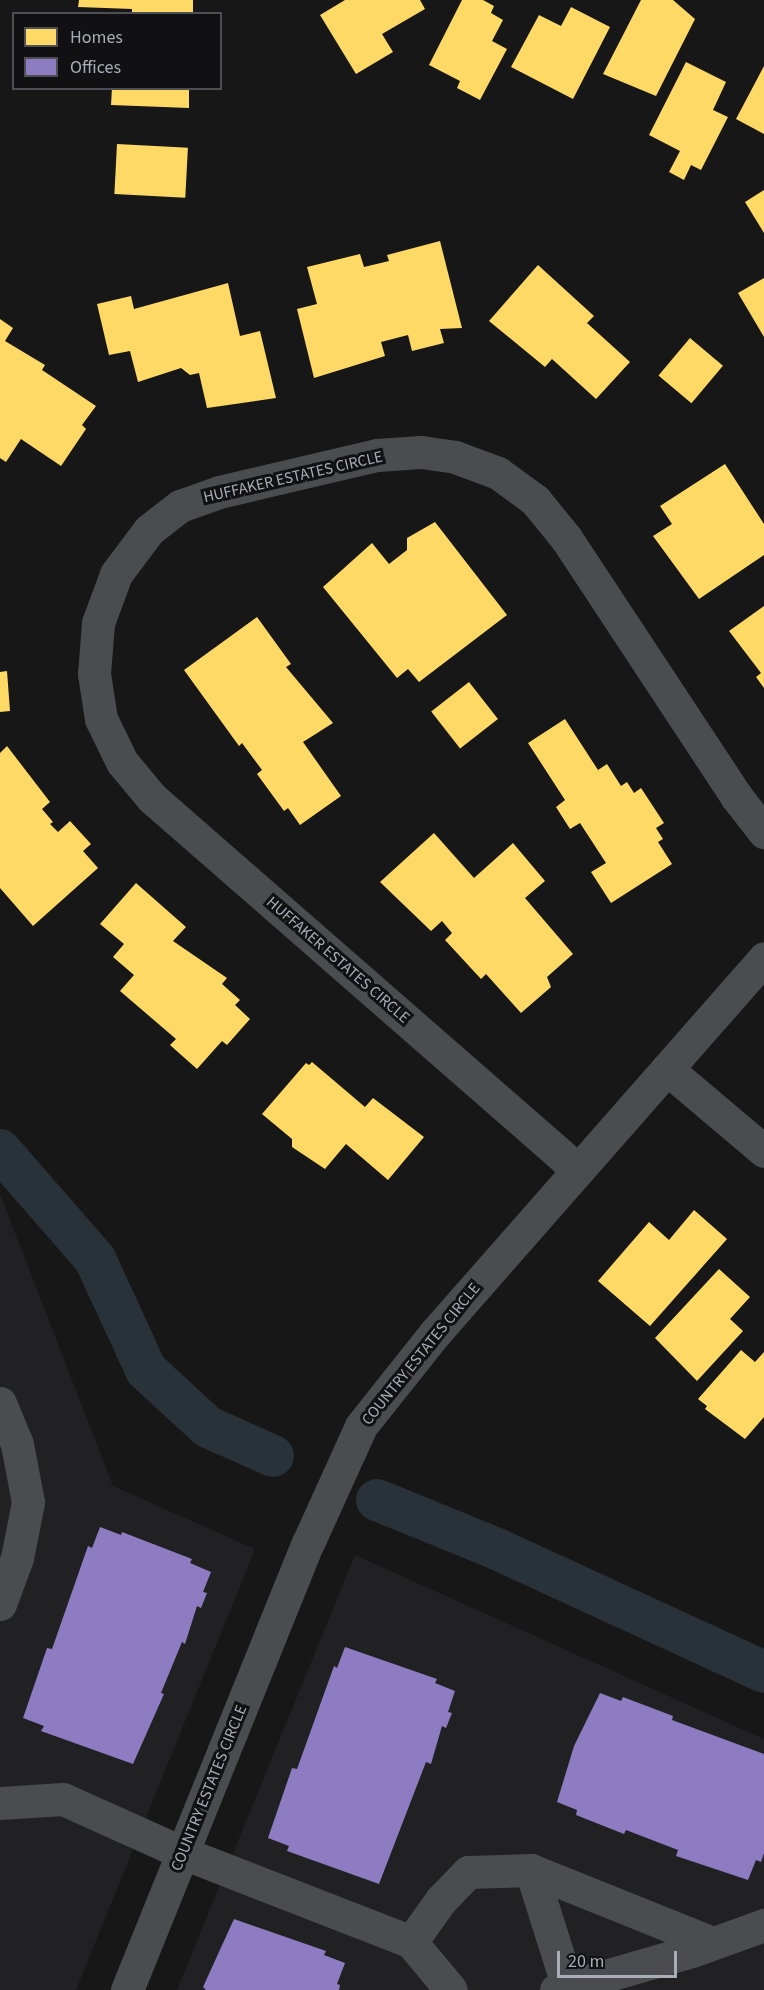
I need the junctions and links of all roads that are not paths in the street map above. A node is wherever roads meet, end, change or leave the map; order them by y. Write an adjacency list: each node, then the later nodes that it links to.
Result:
1 (764, 832): 5 (street, HUFFAKER ESTATES CIRCLE)
2 (764, 958): 3 (street, COUNTRY ESTATES CIRCLE)
3 (667, 1069): 4 (street); 5 (street, COUNTRY ESTATES CIRCLE)
4 (764, 1151)
5 (579, 1170): 9 (street, COUNTRY ESTATES CIRCLE)
6 (0, 1403): 7 (street)
7 (0, 1604)
8 (0, 1803): 9 (street)
9 (183, 1853): 12 (street); 15 (street, COUNTRY ESTATES CIRCLE)
10 (531, 1870): 12 (street); 13 (street); 14 (street)
11 (764, 1925): 13 (street)
12 (411, 1942): 16 (street)
13 (713, 1943): 14 (street)
14 (562, 1988)
15 (127, 1990)
16 (451, 1990)

